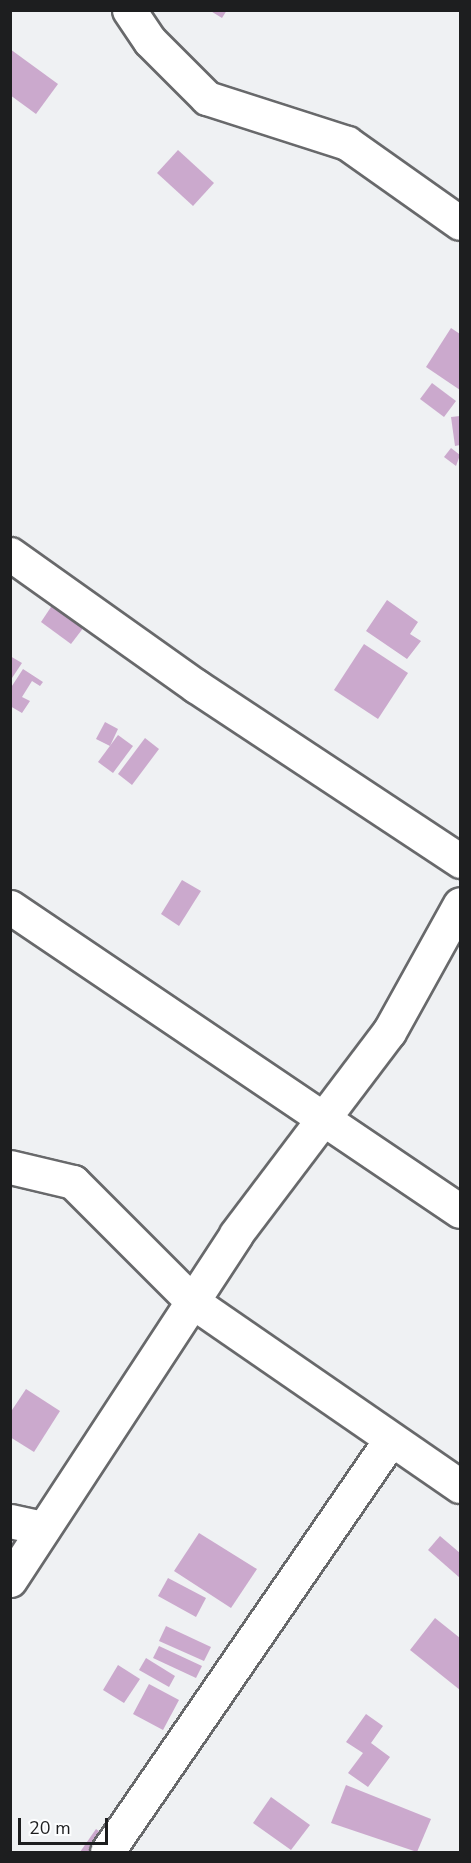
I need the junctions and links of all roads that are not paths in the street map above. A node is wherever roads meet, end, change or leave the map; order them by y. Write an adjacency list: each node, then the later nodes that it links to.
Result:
1 (129, 10): 2 (street)
2 (460, 223)
3 (10, 554): 4 (street)
4 (460, 861)
5 (460, 904): 7 (street)
6 (10, 907): 7 (street)
7 (327, 1121): 9 (street); 10 (street)
8 (10, 1167): 10 (street)
9 (460, 1211)
10 (193, 1302): 11 (street); 14 (street)
11 (391, 1439): 12 (street); 16 (street)
12 (460, 1486)
13 (10, 1521): 14 (street)
14 (43, 1528): 15 (street)
15 (10, 1581)
16 (107, 1852)

